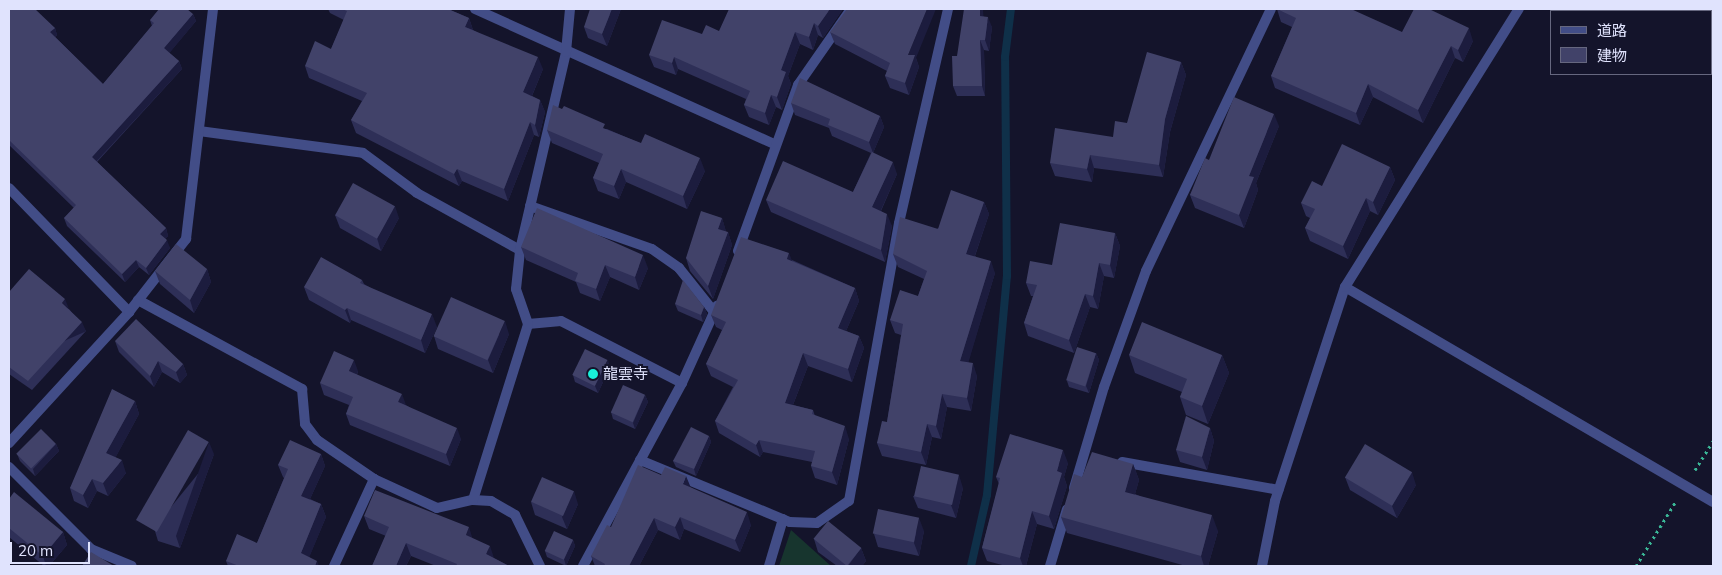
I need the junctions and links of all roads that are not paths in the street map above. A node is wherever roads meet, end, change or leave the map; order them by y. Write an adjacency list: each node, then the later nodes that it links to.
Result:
1 (212, 9): 9 (street)
2 (475, 9): 8 (street)
3 (570, 9): 8 (street)
4 (851, 9): 10 (street)
5 (948, 9): 30 (street)
6 (1271, 9): 36 (street)
7 (1519, 9): 15 (street)
8 (566, 52): 10 (street); 12 (street)
9 (199, 131): 13 (street); 17 (street)
10 (776, 145): 14 (street)
11 (9, 188): 18 (street)
12 (530, 206): 13 (street); 19 (street)
13 (520, 250): 20 (street)
14 (732, 266)
15 (1345, 287): 27 (street); 29 (street)
16 (722, 295): 19 (street)
17 (138, 300): 18 (street); 26 (street)
18 (129, 312): 22 (street)
19 (715, 313): 21 (street)
20 (528, 324): 21 (street); 28 (street)
21 (682, 383): 23 (street)
22 (9, 443)
23 (640, 460): 30 (street); 34 (street)
24 (1113, 460): 27 (street)
25 (9, 467): 31 (street)
26 (374, 479): 28 (street); 32 (street)
27 (1279, 490): 37 (street)
28 (473, 500): 33 (street)
29 (1713, 502)
30 (783, 520): 35 (street)
31 (132, 566)
32 (334, 566)
33 (540, 566)
34 (583, 566)
35 (769, 566)
36 (1050, 566)
37 (1262, 566)

